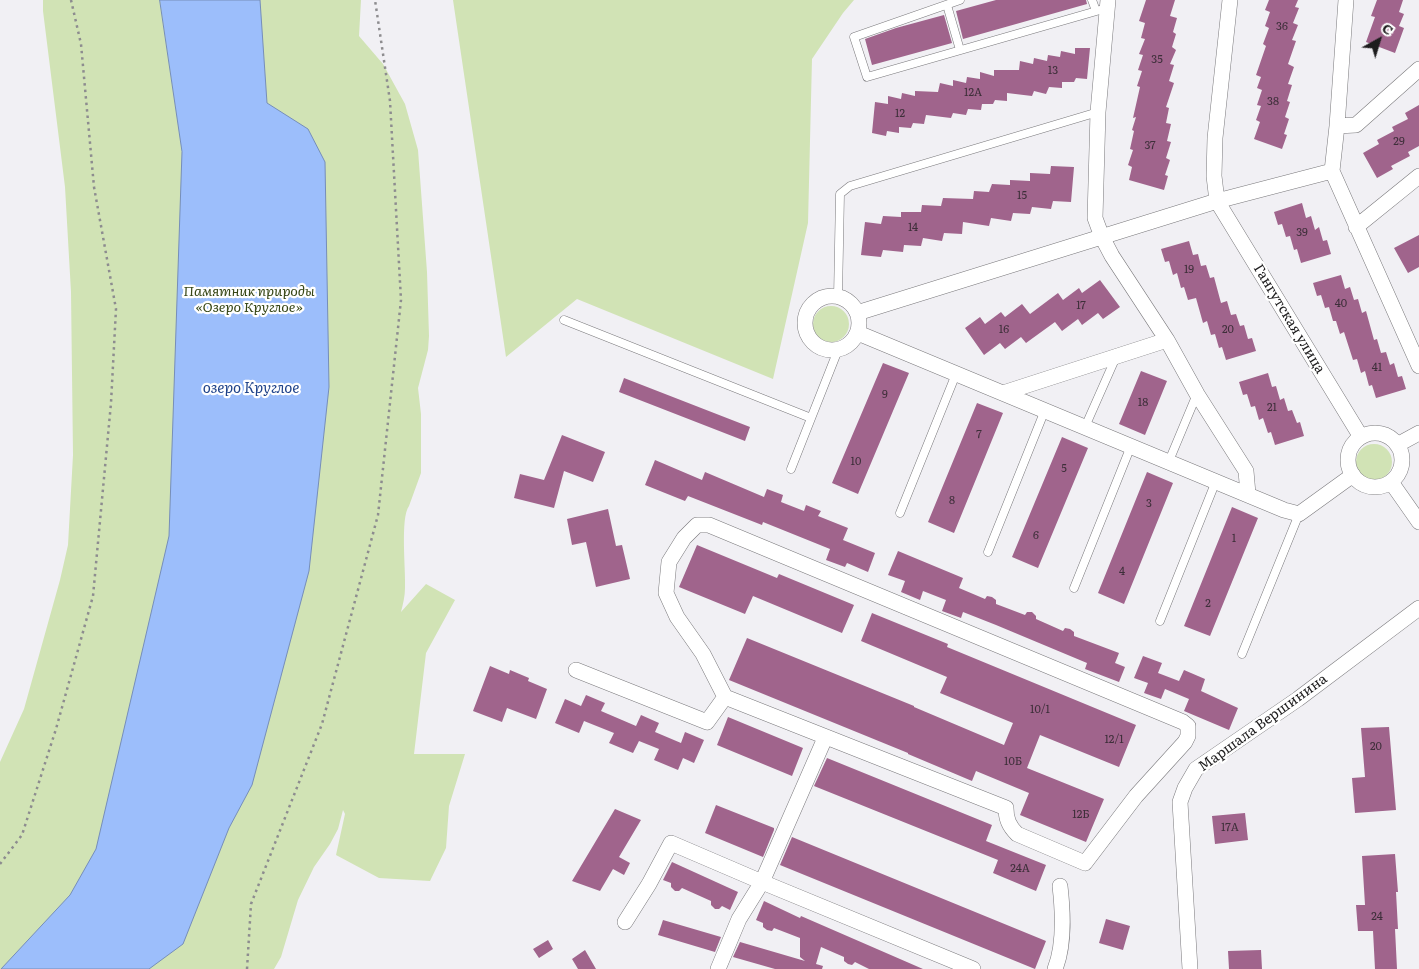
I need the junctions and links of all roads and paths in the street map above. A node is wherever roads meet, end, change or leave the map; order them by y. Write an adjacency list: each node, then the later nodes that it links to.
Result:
1 (71, 0): 53 (path)
2 (375, 0): 57 (path)
3 (960, 0): 7 (lane)
4 (1092, 0): 8 (lane)
5 (1230, 0): 15 (street, Гангутская улица)
6 (1346, 0): 12 (street)
7 (947, 5): 9 (lane); 9 (lane)
8 (1104, 6): 9 (lane); 11 (street)
9 (960, 50)
10 (1419, 69): 12 (street)
11 (1098, 112): 17 (street); 18 (lane)
12 (1337, 126): 13 (street)
13 (1332, 171): 15 (street); 16 (street)
14 (1419, 176): 16 (street)
15 (1217, 200): 17 (street); 33 (street, Гангутская улица)
16 (1356, 227): 25 (street)
17 (1102, 237): 19 (street); 22 (street)
18 (838, 297): 19 (street); 23 (street)
19 (858, 313): 21 (street)
20 (564, 320): 30 (lane)
21 (858, 333): 23 (street); 26 (street)
22 (1167, 340): 24 (street); 28 (street)
23 (838, 350): 30 (lane)
24 (1116, 357): 27 (street); 31 (lane)
25 (1419, 366)
26 (956, 374): 27 (street); 42 (lane)
27 (1003, 394): 29 (street)
28 (1197, 394): 36 (lane); 41 (street)
29 (1045, 410): 31 (street); 45 (lane)
30 (811, 418): 37 (lane)
31 (1085, 427): 34 (street)
32 (1419, 433): 35 (street)
33 (1361, 437): 35 (street); 38 (street)
34 (1131, 446): 36 (street); 46 (lane)
35 (1397, 446): 40 (street)
36 (1169, 461): 39 (street)
37 (791, 469)
38 (1353, 475): 40 (street); 43 (street)
39 (1216, 481): 41 (street); 48 (lane)
40 (1391, 482): 44 (street)
41 (1248, 494): 43 (street)
42 (900, 513)
43 (1299, 514): 49 (lane)
44 (1419, 522)
45 (988, 552)
46 (1074, 588)
47 (1419, 608): 61 (street, Маршала Вершинина)
48 (1160, 621)
49 (1242, 654)
50 (576, 670): 51 (street)
51 (726, 697): 52 (street); 52 (street)
52 (825, 738): 54 (street)
53 (0, 864)
54 (762, 882): 56 (street); 58 (street); 59 (street)
55 (1060, 886): 60 (street)
56 (625, 922)
57 (247, 969)
58 (718, 969)
59 (973, 969)
60 (1055, 969)
61 (1190, 969)

